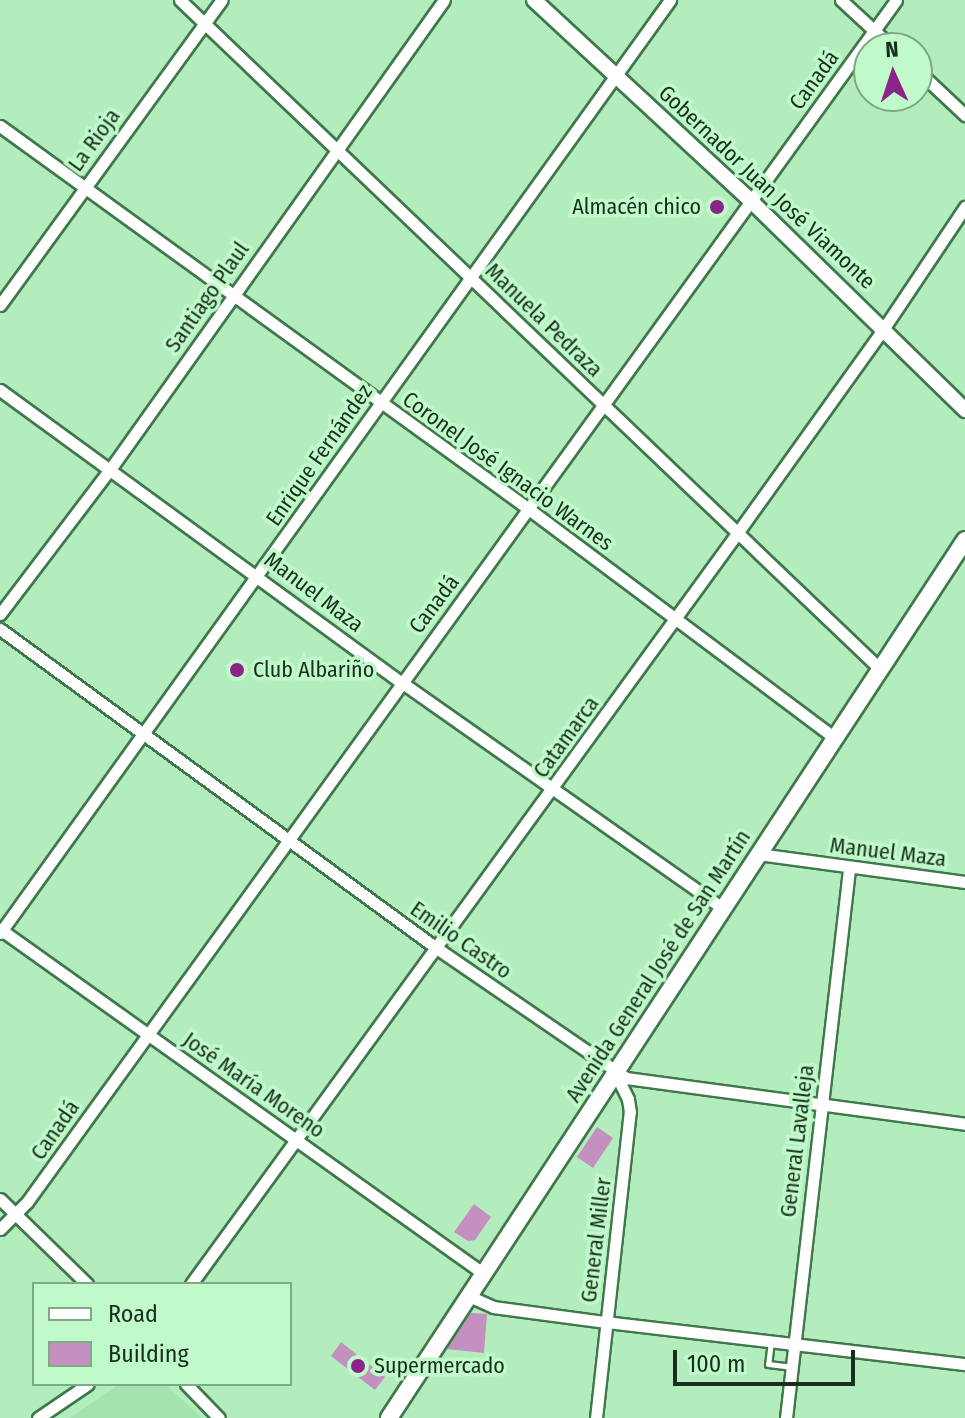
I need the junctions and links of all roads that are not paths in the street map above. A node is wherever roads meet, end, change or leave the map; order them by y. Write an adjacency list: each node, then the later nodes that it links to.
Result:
1 (180, 0): 8 (street, Manuela Pedraza)
2 (222, 0): 8 (street, La Rioja)
3 (444, 0): 14 (street, Santiago Plaul)
4 (534, 0): 10 (street, Gobernador Juan José Viamonte)
5 (670, 0): 10 (street, Enrique Fernández)
6 (841, 0): 9 (street)
7 (896, 0): 9 (street, Canadá)
8 (205, 24): 14 (street, Manuela Pedraza); 15 (street, La Rioja)
9 (874, 31): 16 (street, Canadá)
10 (617, 76): 16 (street, Gobernador Juan José Viamonte); 18 (street, Enrique Fernández)
11 (933, 85): 12 (street)
12 (965, 115)
13 (0, 126): 15 (street, Coronel José Ignacio Warnes)
14 (337, 151): 18 (street, Manuela Pedraza); 19 (street, Santiago Plaul)
15 (85, 187): 19 (street, Coronel José Ignacio Warnes); 20 (street, La Rioja)
16 (750, 200): 21 (street, Gobernador Juan José Viamonte); 24 (street, Canadá)
17 (965, 207): 21 (street, Catamarca)
18 (471, 278): 23 (street, Enrique Fernández); 24 (street, Manuela Pedraza)
19 (234, 293): 23 (street, Coronel José Ignacio Warnes); 26 (street, Santiago Plaul)
20 (0, 305)
21 (884, 328): 25 (street, Gobernador Juan José Viamonte); 28 (street, Catamarca)
22 (0, 390): 26 (street, Manuel Maza)
23 (379, 403): 27 (street, Coronel José Ignacio Warnes); 30 (street, Enrique Fernández)
24 (606, 407): 27 (street, Canadá); 28 (street, Manuela Pedraza)
25 (965, 410)
26 (111, 468): 30 (street, Manuel Maza); 31 (street, Santiago Plaul)
27 (530, 510): 32 (street, Coronel José Ignacio Warnes); 35 (street, Canadá)
28 (738, 532): 32 (street, Catamarca); 34 (street, Manuela Pedraza)
29 (965, 540): 34 (main road, Avenida General José de San Martín)
30 (258, 576): 35 (street, Manuel Maza); 36 (street, Enrique Fernández)
31 (0, 614)
32 (676, 617): 37 (street, Coronel José Ignacio Warnes); 38 (street, Catamarca)
33 (0, 629): 36 (street, Emilio Castro)
34 (880, 669): 37 (main road, Avenida General José de San Martín)
35 (401, 682): 38 (street, Manuel Maza); 39 (street, Canadá)
36 (144, 732): 39 (street, Emilio Castro); 44 (street, Enrique Fernández)
37 (835, 738): 40 (main road, Avenida General José de San Martín)
38 (553, 789): 43 (street, Manuel Maza); 45 (street, Catamarca)
39 (289, 840): 45 (street, Emilio Castro); 46 (street, Canadá)
40 (758, 854): 41 (street, Manuel Maza); 43 (main road, Avenida General José de San Martín)
41 (849, 869): 42 (street, Manuel Maza); 48 (street, General Lavalleja)
42 (965, 882)
43 (722, 908): 47 (main road, Avenida General José de San Martín)
44 (1, 931): 46 (street, José María Moreno)
45 (435, 947): 47 (street, Emilio Castro); 50 (street, Catamarca)
46 (147, 1034): 50 (street, José María Moreno); 52 (street, Canadá)
47 (614, 1071): 48 (street, Emilio Castro); 54 (main road, Avenida General José de San Martín); 58 (street, General Miller)
48 (821, 1107): 49 (street, Emilio Castro); 60 (street, General Lavalleja)
49 (965, 1124)
50 (297, 1139): 54 (street, José María Moreno); 56 (street, Catamarca)
51 (0, 1199): 52 (street)
52 (17, 1214): 53 (street, Canadá); 55 (street)
53 (0, 1229)
54 (484, 1274): 57 (main road, Avenida General José de San Martín)
55 (85, 1282)
56 (192, 1282)
57 (471, 1297): 58 (street); 67 (main road, Avenida General José de San Martín)
58 (606, 1322): 59 (street); 68 (street, General Miller)
59 (771, 1340): 60 (street); 62 (lane)
60 (794, 1343): 61 (street); 62 (street, General Lavalleja)
61 (965, 1364)
62 (791, 1367): 69 (street, General Lavalleja)
63 (85, 1386): 65 (street)
64 (188, 1386): 66 (street)
65 (38, 1418)
66 (219, 1418)
67 (389, 1418)
68 (596, 1418)
69 (786, 1418)

